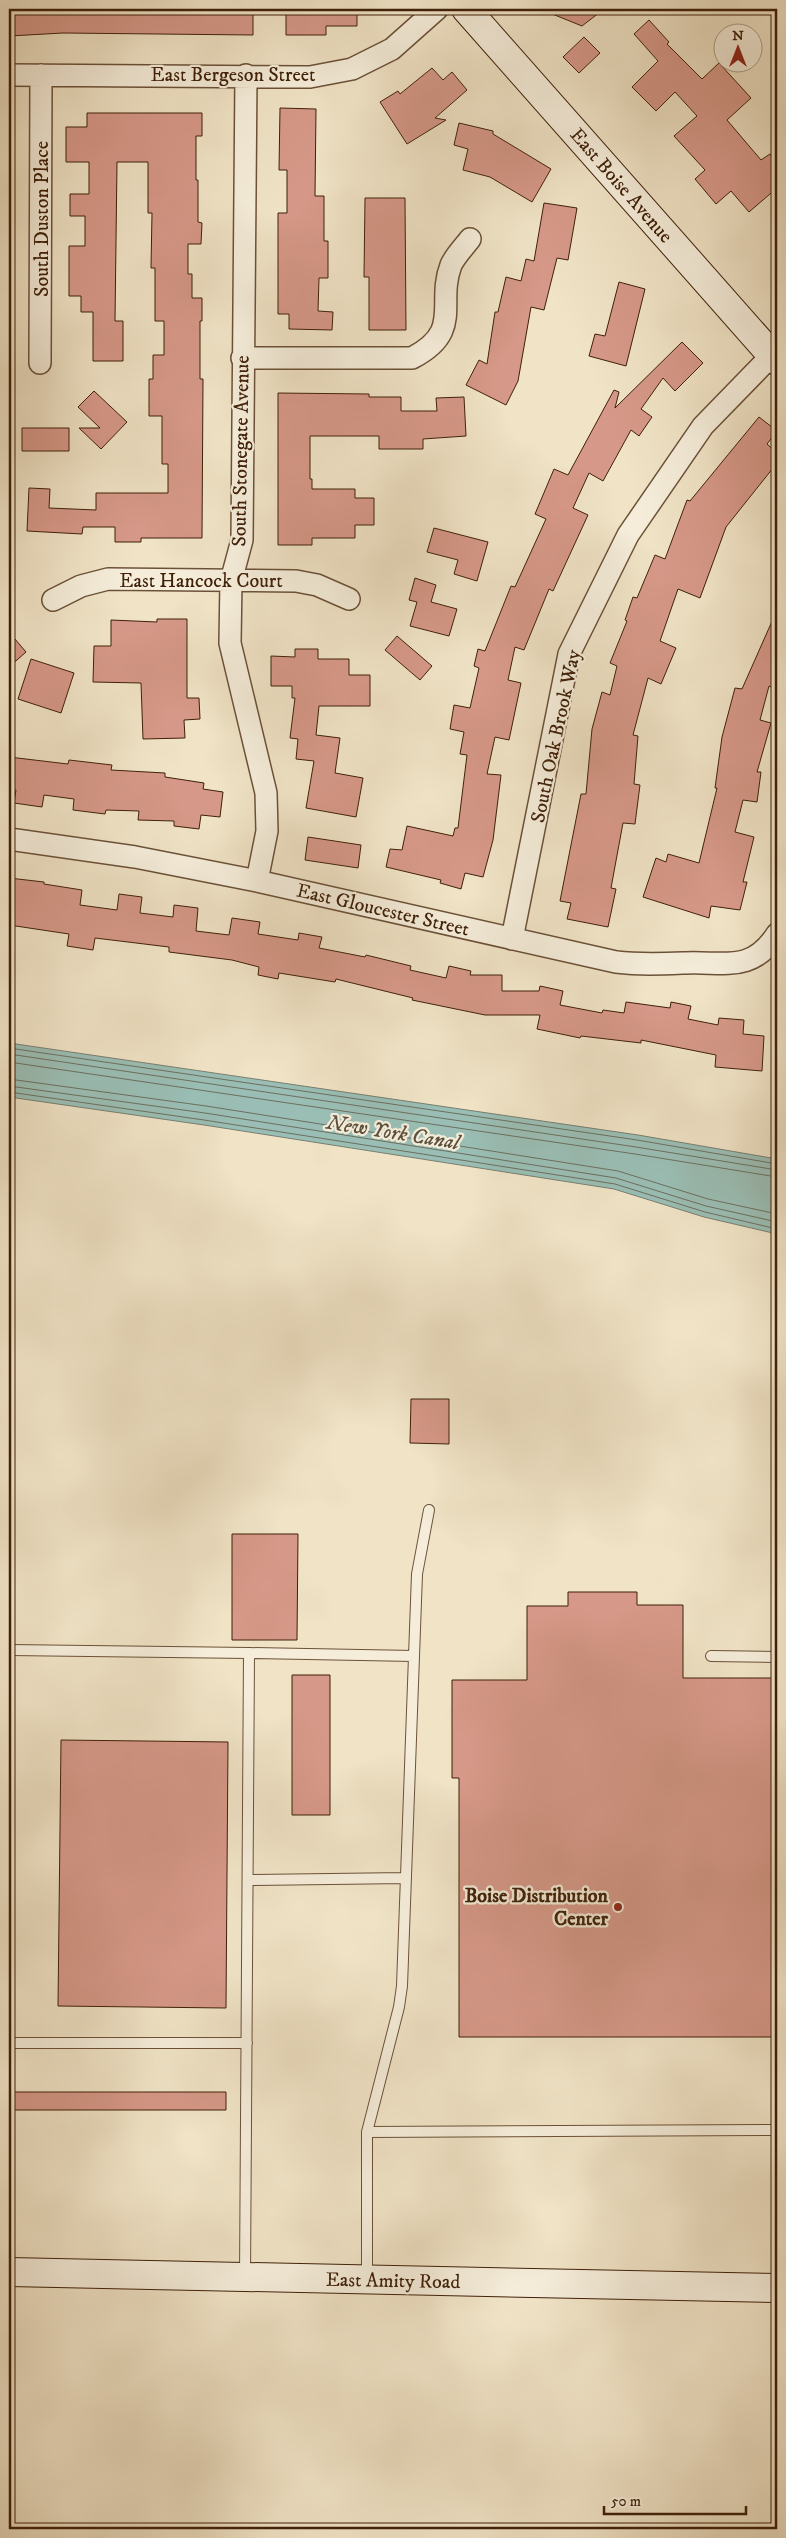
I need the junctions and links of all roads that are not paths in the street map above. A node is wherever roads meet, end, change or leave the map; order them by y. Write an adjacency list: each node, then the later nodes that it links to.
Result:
1 (437, 9): 5 (street, East Bergeson Street)
2 (466, 9): 8 (street, East Boise Avenue)
3 (9, 75): 4 (street, East Bergeson Street)
4 (41, 75): 5 (street, East Bergeson Street); 9 (street, South Duston Place)
5 (246, 75): 7 (street, South Stonegate Avenue)
6 (470, 239): 7 (street)
7 (242, 358): 10 (street, South Stonegate Avenue)
8 (775, 358): 16 (street, South Oak Brook Way)
9 (40, 363)
10 (231, 580): 11 (street, East Hancock Court); 12 (street, East Hancock Court); 14 (street, South Stonegate Avenue)
11 (348, 599)
12 (53, 600)
13 (9, 838): 14 (street, East Gloucester Street)
14 (257, 880): 16 (street, East Gloucester Street)
15 (777, 934): 16 (street, East Gloucester Street)
16 (512, 939)
17 (429, 1510): 20 (lane)
18 (9, 1650): 19 (lane)
19 (249, 1653): 20 (lane); 24 (lane)
20 (414, 1656): 23 (lane)
21 (711, 1656): 22 (lane)
22 (777, 1657)
23 (406, 1878): 24 (lane); 28 (lane)
24 (248, 1880): 26 (lane)
25 (9, 2043): 26 (lane)
26 (247, 2043): 30 (lane)
27 (777, 2130): 28 (lane)
28 (367, 2132): 31 (lane)
29 (9, 2272): 30 (street, East Amity Road)
30 (245, 2278): 31 (street, East Amity Road)
31 (367, 2280): 32 (street, East Amity Road)
32 (777, 2288)

